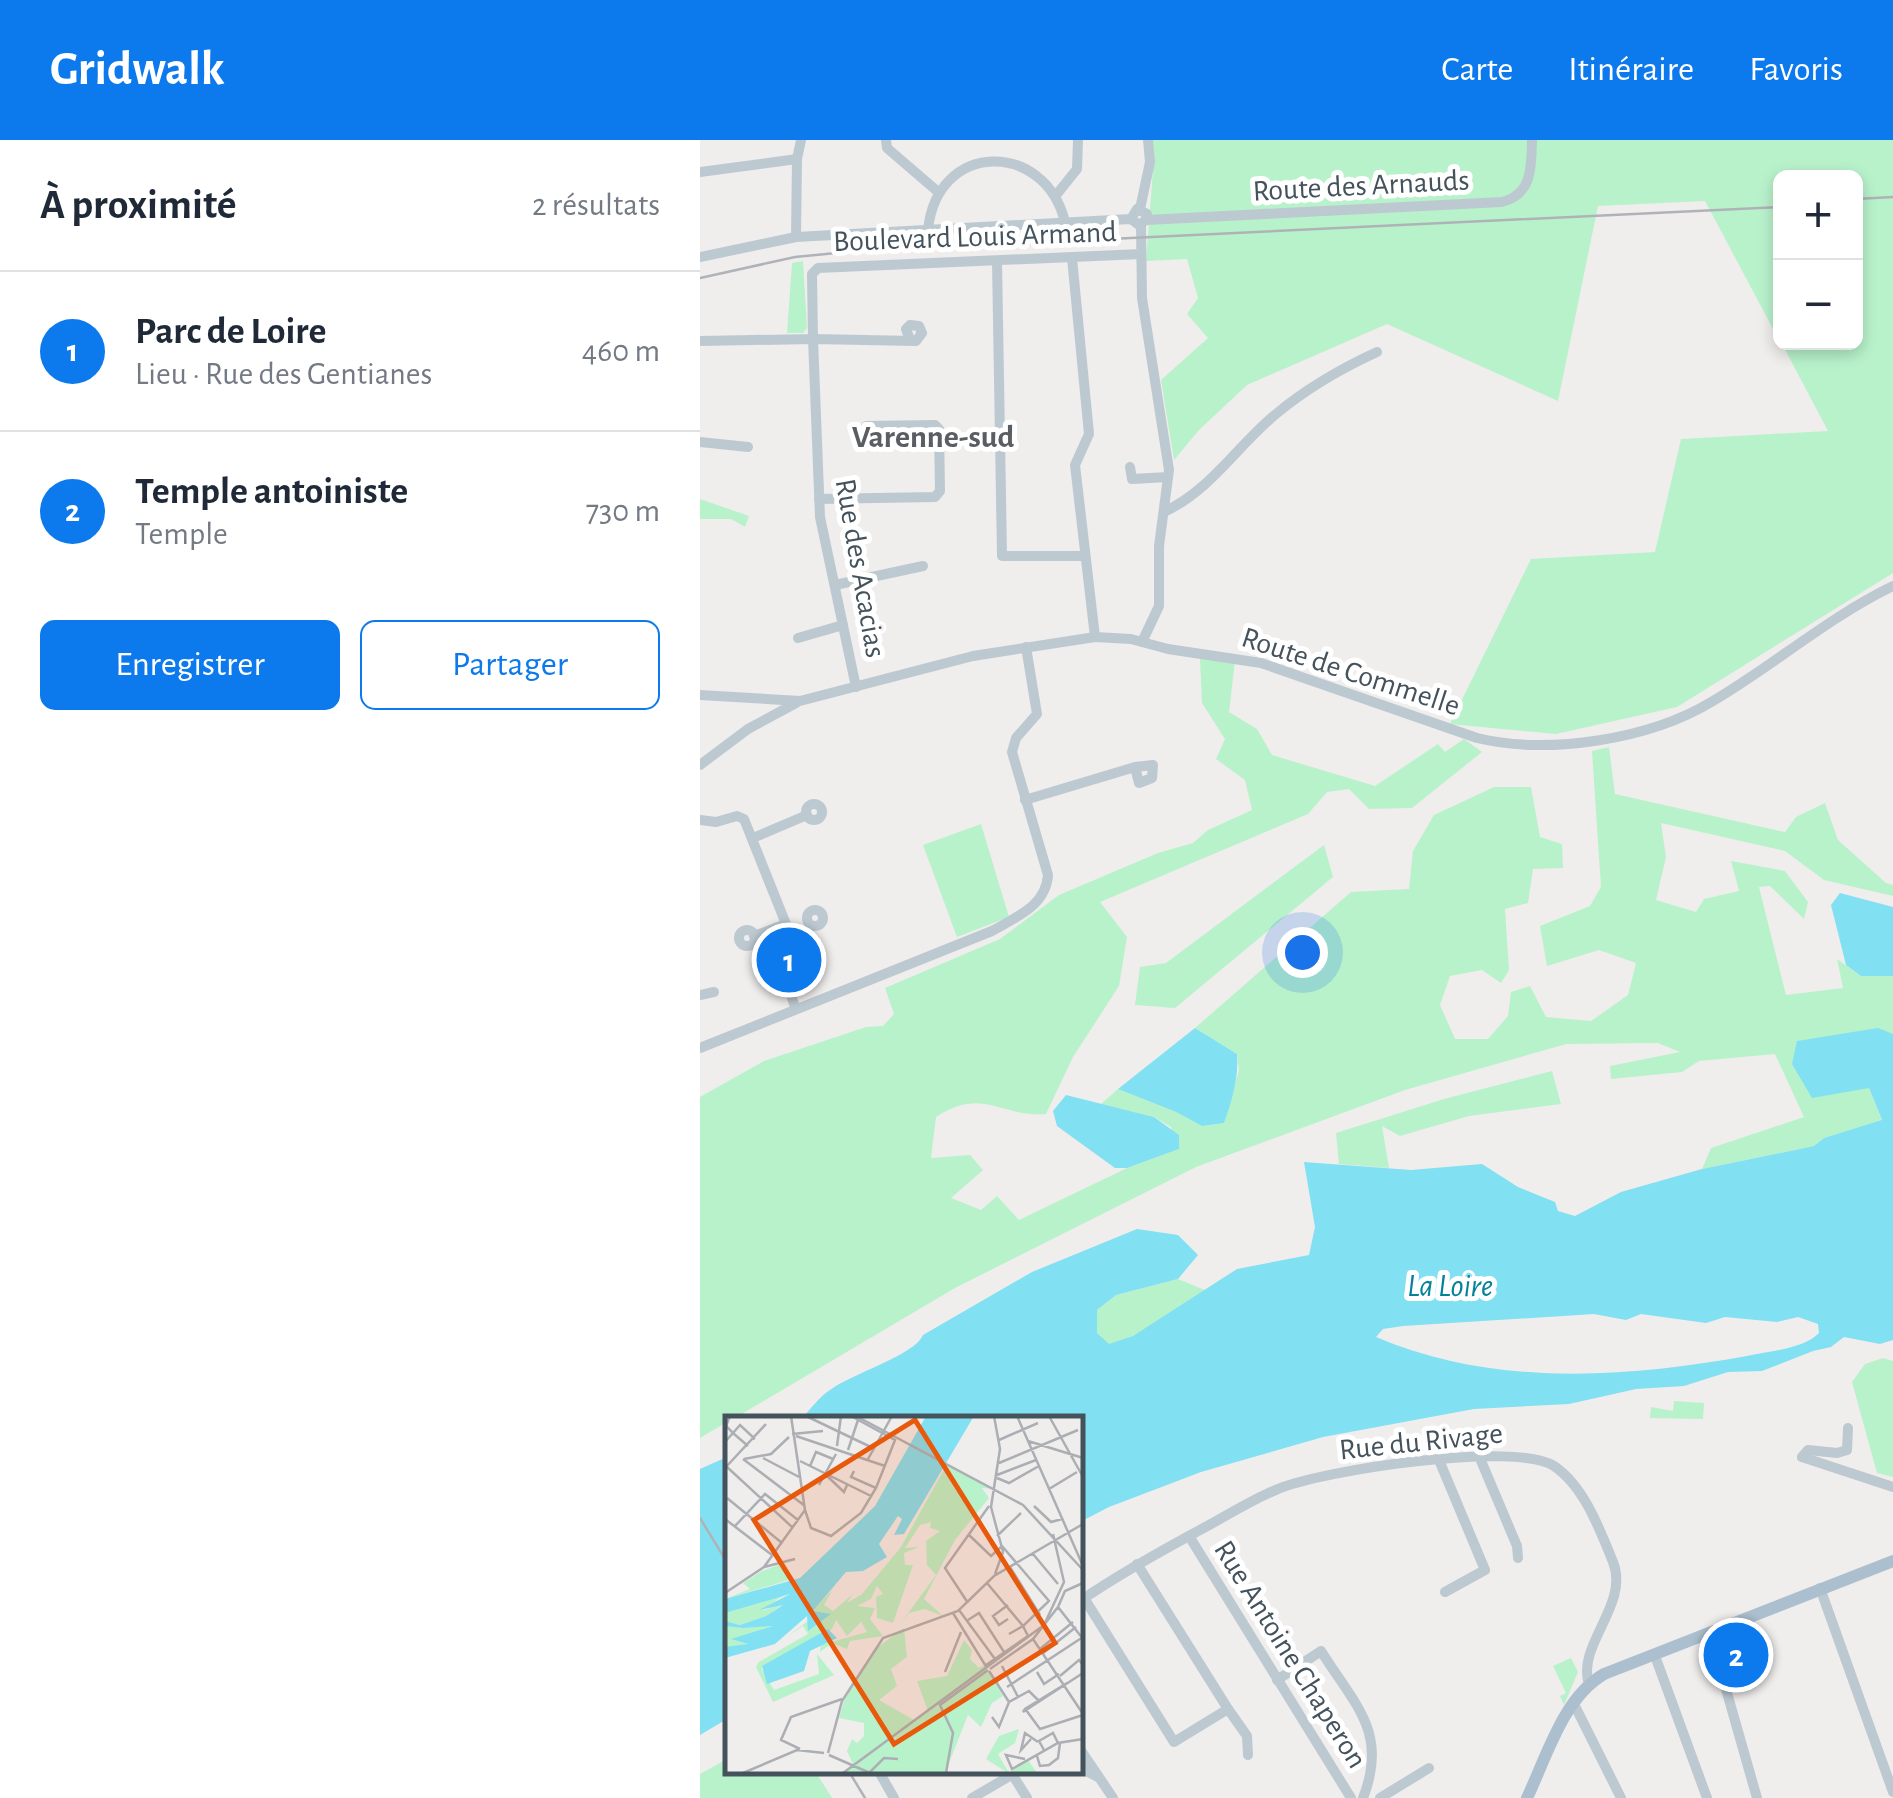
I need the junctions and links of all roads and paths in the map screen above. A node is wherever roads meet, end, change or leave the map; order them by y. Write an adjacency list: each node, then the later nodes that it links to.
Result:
1 (801, 140): 6 (street)
2 (886, 140): 8 (street)
3 (1078, 140): 9 (street)
4 (1148, 140): 10 (street)
5 (1532, 140): 10 (street, Route des Arnauds)
6 (797, 159): 7 (street); 13 (street)
7 (700, 172)
8 (938, 191): 9 (street); 12 (street)
9 (1056, 194): 11 (street)
10 (1140, 221): 11 (street, Route des Arnauds); 14 (street)
11 (1064, 222): 12 (street, Route des Arnauds)
12 (928, 230): 13 (street, Route des Arnauds)
13 (796, 236): 15 (street, Route des Arnauds)
14 (1141, 254): 16 (street, Boulevard Louis Armand); 26 (street)
15 (700, 257)
16 (1072, 258): 17 (street, Boulevard Louis Armand); 29 (street)
17 (997, 262): 18 (street, Boulevard Louis Armand); 29 (street)
18 (813, 339): 19 (street); 20 (street); 27 (street, Rue des Acacias)
19 (910, 340)
20 (700, 341)
21 (1377, 352): 28 (street)
22 (866, 426): 27 (street)
23 (700, 442): 24 (street)
24 (748, 447)
25 (1130, 466): 26 (street)
26 (1168, 477): 28 (street)
27 (820, 499): 31 (street, Rue des Acacias)
28 (1164, 512): 36 (street)
29 (1085, 556): 34 (street)
30 (923, 566): 31 (street)
31 (834, 585): 33 (street, Rue des Acacias)
32 (1893, 586): 36 (street, Route de Commelle)
33 (843, 625): 35 (street); 38 (street, Rue des Acacias)
34 (1095, 637): 36 (street, Route de Commelle); 37 (street, Route de Commelle)
35 (798, 638)
36 (1142, 642)
37 (1026, 647): 38 (street, Route de Commelle); 43 (street)
38 (856, 686): 40 (street, Route de Commelle)
39 (700, 695): 40 (street, Route de Commelle)
40 (800, 701): 41 (street)
41 (700, 765)
42 (1135, 767): 43 (street)
43 (1025, 800): 52 (street)
44 (807, 815): 46 (street)
45 (700, 820): 46 (street)
46 (753, 838): 48 (street)
47 (808, 920): 48 (street)
48 (786, 926): 49 (street); 52 (street)
49 (754, 936)
50 (714, 992): 51 (street)
51 (700, 995)
52 (796, 1007): 53 (street)
53 (700, 1048)
54 (1848, 1428): 57 (street)
55 (1479, 1456): 56 (street, Rue du Rivage); 59 (street); 68 (street, Rue du Rivage)
56 (1438, 1460): 58 (street, Rue du Rivage); 63 (street)
57 (1893, 1487)
58 (1188, 1536): 61 (street, Rue du Rivage); 67 (street, Rue Antoine Chaperon)
59 (1518, 1558)
60 (1893, 1561): 62 (main road)
61 (1137, 1564): 64 (street, Rue du Rivage); 70 (street)
62 (1820, 1588): 65 (main road); 79 (street)
63 (1445, 1592)
64 (1082, 1599): 70 (street)
65 (1710, 1633): 66 (main road); 90 (street)
66 (1655, 1656): 68 (main road); 89 (street)
67 (1277, 1680): 84 (street, Rue Antoine Chaperon); 85 (street)
68 (1588, 1684): 69 (main road)
69 (1573, 1702): 87 (main road); 88 (street)
70 (1228, 1708): 72 (street)
71 (1082, 1752): 78 (street)
72 (1248, 1755)
73 (1429, 1768): 86 (street)
74 (1082, 1769): 78 (street)
75 (880, 1773): 80 (street)
76 (1014, 1773): 81 (street)
77 (1016, 1773): 82 (street)
78 (1099, 1778): 83 (street)
79 (1893, 1792)
80 (894, 1798)
81 (972, 1798)
82 (1027, 1798)
83 (1113, 1798)
84 (1352, 1798)
85 (1363, 1798)
86 (1380, 1798)
87 (1528, 1798)
88 (1621, 1798)
89 (1707, 1798)
90 (1758, 1798)

